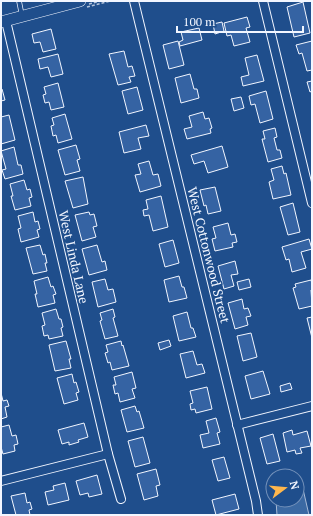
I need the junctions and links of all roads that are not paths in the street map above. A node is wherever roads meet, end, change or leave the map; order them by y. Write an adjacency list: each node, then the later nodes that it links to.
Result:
1 (19, 1): 5 (lane)
2 (80, 1): 5 (street)
3 (134, 1): 9 (street, West Cottonwood Street)
4 (263, 1): 7 (street)
5 (23, 16): 6 (street)
6 (3, 21): 10 (street, West Linda Lane)
7 (312, 203)
8 (312, 406): 9 (street)
9 (237, 425): 13 (street, West Cottonwood Street)
10 (108, 454): 11 (street); 12 (street, West Linda Lane)
11 (1, 481)
12 (121, 499)
13 (258, 515)

